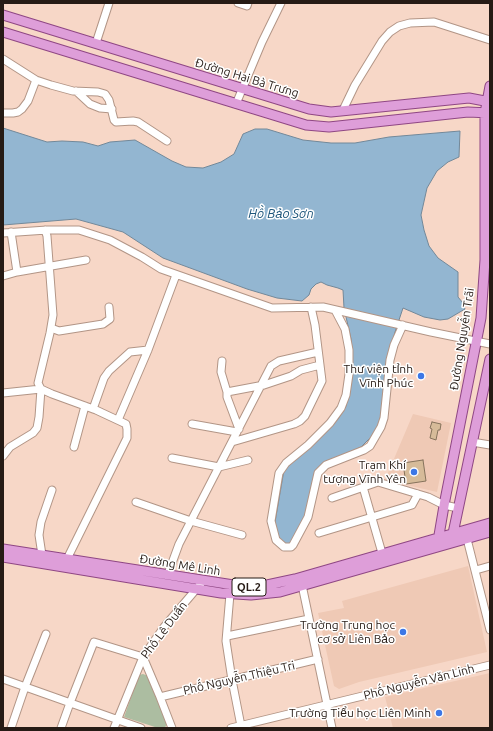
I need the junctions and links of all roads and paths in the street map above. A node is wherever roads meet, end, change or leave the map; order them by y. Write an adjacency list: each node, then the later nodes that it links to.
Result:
1 (109, 3): 8 (street)
2 (238, 3): 3 (street)
3 (248, 3)
4 (281, 4): 12 (street)
5 (3, 15): 8 (main road, Đường Hai Bà Trưng)
6 (3, 32): 15 (main road)
7 (490, 40): 17 (street)
8 (96, 43): 12 (main road, Đường Hai Bà Trưng)
9 (3, 59): 10 (street)
10 (36, 80): 13 (street); 18 (street)
11 (490, 86): 14 (main road, Đường Nguyễn Trãi)
12 (242, 89): 15 (street); 17 (main road, Đường Hai Bà Trưng)
13 (76, 92): 16 (street); 16 (street)
14 (488, 101): 17 (main road, Đường Hai Bà Trưng); 19 (main road, Đường Nguyễn Trãi)
15 (236, 104): 19 (main road)
16 (112, 109): 20 (street)
17 (343, 110)
18 (3, 113)
19 (488, 113): 34 (main road, Đường Nguyễn Trãi)
20 (167, 141)
21 (45, 230): 22 (street); 25 (street); 27 (street)
22 (11, 232): 23 (street); 26 (street)
23 (3, 233)
24 (86, 260): 25 (street)
25 (49, 267): 26 (street); 33 (street)
26 (17, 272): 28 (street)
27 (176, 275): 30 (street); 36 (street)
28 (3, 276)
29 (109, 307): 33 (street)
30 (311, 307): 31 (street); 37 (street)
31 (337, 310): 32 (street); 32 (street)
32 (401, 325): 34 (street)
33 (51, 328): 42 (street)
34 (477, 341): 35 (street); 63 (main road, Đường Nguyễn Trãi)
35 (490, 344)
36 (148, 350): 46 (street); 47 (street)
37 (318, 352): 40 (street); 41 (street)
38 (490, 359): 51 (main road)
39 (222, 362): 43 (street)
40 (320, 365): 41 (street); 50 (street)
41 (260, 386): 43 (street); 49 (street)
42 (41, 388): 44 (street); 45 (street); 54 (street)
43 (227, 392): 49 (street)
44 (3, 393)
45 (86, 406): 46 (street); 53 (street)
46 (93, 409): 47 (street)
47 (118, 420): 80 (street)
48 (192, 424): 49 (street)
49 (238, 431): 50 (street)
50 (232, 442): 57 (street)
51 (472, 442): 52 (street); 64 (main road)
52 (490, 445)
53 (74, 448)
54 (3, 456)
55 (172, 458): 57 (street)
56 (248, 460): 57 (street)
57 (219, 467): 66 (street)
58 (363, 487): 60 (street); 61 (street); 65 (street)
59 (52, 490): 78 (street)
60 (418, 494): 63 (street); 65 (street)
61 (332, 498)
62 (136, 502): 66 (street)
63 (444, 505): 64 (street); 73 (main road, Đường Nguyễn Trãi)
64 (458, 508): 70 (main road)
65 (372, 518): 69 (street); 77 (street)
66 (191, 521): 72 (street); 83 (street)
67 (490, 523): 71 (main road, Đường Mê Linh / QL.2)
68 (490, 532): 71 (main road, Đường Mê Linh / QL.2)
69 (319, 533)
70 (453, 533): 71 (main road, Đường Mê Linh / QL.2); 73 (main road, Đường Mê Linh / QL.2); 74 (main road)
71 (466, 534): 74 (main road, Đường Mê Linh / QL.2); 82 (street)
72 (242, 535)
73 (439, 537): 75 (main road, Đường Nguyễn Trãi); 77 (main road, Đường Mê Linh / QL.2)
74 (451, 543): 75 (main road, Đường Mê Linh / QL.2)
75 (437, 547): 85 (main road, Đường Mê Linh / QL.2)
76 (3, 549): 78 (main road, Đường Mê Linh / QL.2)
77 (382, 553): 84 (main road, Đường Mê Linh / QL.2)
78 (42, 555): 80 (main road, Đường Mê Linh / QL.2)
79 (3, 557): 86 (main road, Đường Mê Linh / QL.2)
80 (67, 559): 83 (main road, Đường Mê Linh / QL.2)
81 (490, 566): 82 (street)
82 (476, 570): 88 (street)
83 (168, 574): 84 (main road, Đường Mê Linh / QL.2)
84 (204, 580): 86 (street, Phố Lê Duẩn)
85 (302, 585): 87 (main road, Đường Mê Linh / QL.2); 89 (street)
86 (196, 589): 87 (main road, Đường Mê Linh / QL.2); 93 (street, Phố Lê Duẩn)
87 (230, 594): 92 (street)
88 (489, 618): 90 (street)
89 (309, 619): 92 (street); 94 (street)
90 (490, 630)
91 (46, 634): 98 (street)
92 (227, 636): 97 (street)
93 (142, 657): 99 (street); 100 (street); 102 (street, Phố Lê Duẩn)
94 (318, 659): 97 (street, Phố Nguyễn Thiệu Tri); 101 (street)
95 (490, 664): 101 (street, Phố Nguyễn Văn Linh)
96 (3, 679): 98 (street)
97 (232, 680): 99 (street, Phố Nguyễn Thiệu Tri); 103 (street)
98 (25, 687): 100 (street); 104 (street)
99 (160, 697): 108 (street)
100 (70, 703): 102 (street); 105 (street)
101 (327, 705): 103 (street, Phố Nguyễn Văn Linh); 110 (street)
102 (117, 720): 106 (street, Phố Lê Duẩn); 107 (street)
103 (242, 726): 109 (street, Phố Nguyễn Văn Linh)
104 (11, 728)
105 (61, 728)
106 (114, 728)
107 (141, 728)
108 (172, 728)
109 (231, 728)
110 (332, 728)

